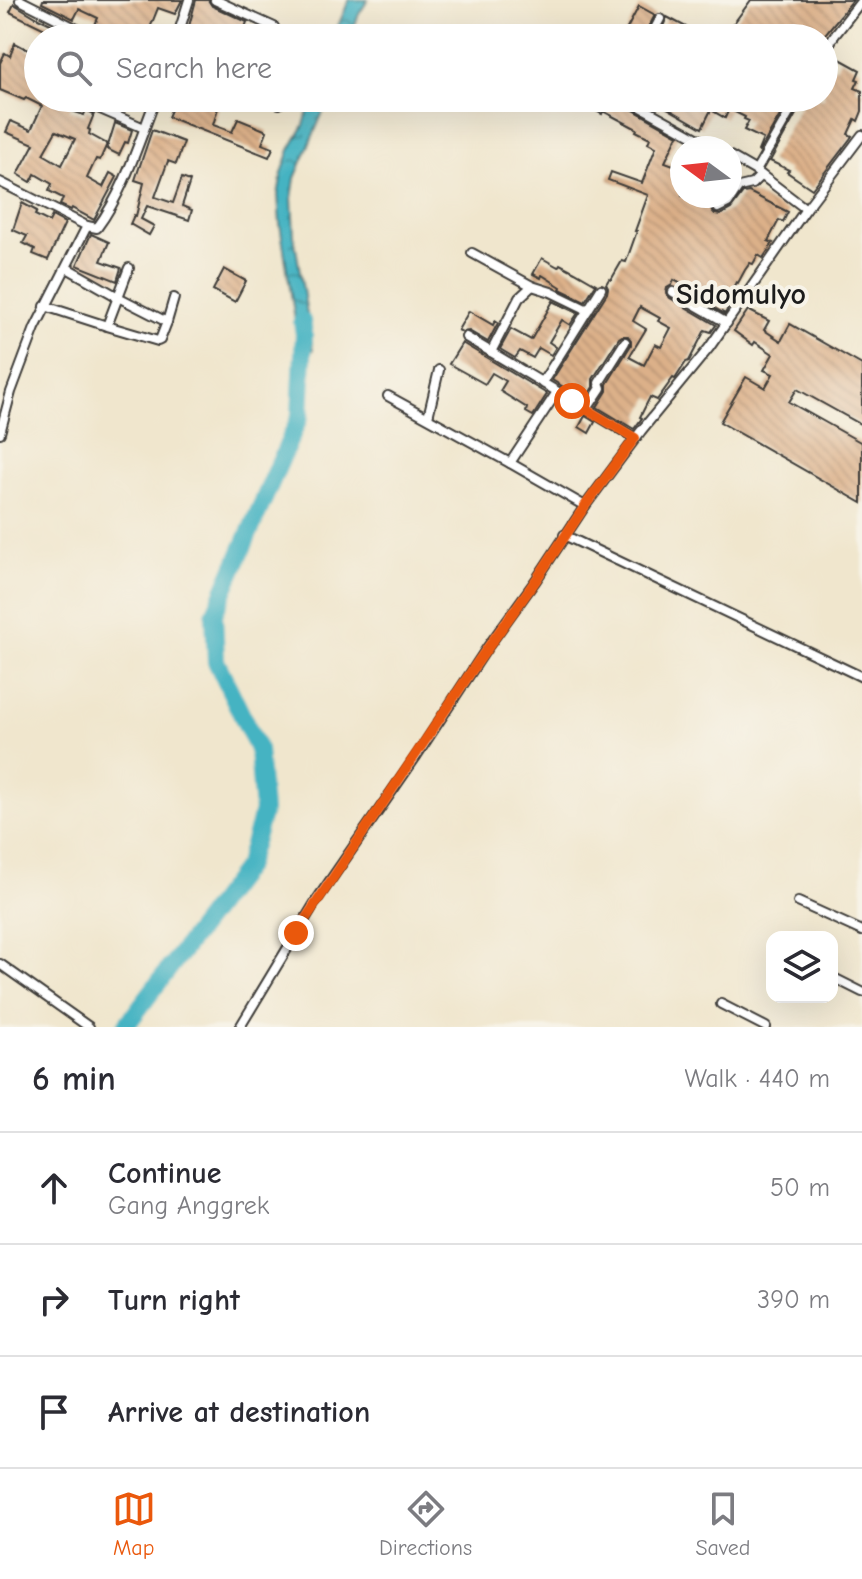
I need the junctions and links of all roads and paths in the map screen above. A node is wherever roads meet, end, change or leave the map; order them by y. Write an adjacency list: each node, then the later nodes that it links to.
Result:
1 (20, 0): 6 (street)
2 (189, 0): 7 (street)
3 (215, 0): 8 (street)
4 (862, 0): 10 (street)
5 (660, 19): 9 (street)
6 (66, 24)
7 (181, 24)
8 (267, 24)
9 (657, 24)
10 (838, 31)
11 (110, 112): 15 (street)
12 (150, 112): 16 (street)
13 (650, 112): 18 (street)
14 (791, 112): 20 (street)
15 (115, 114): 16 (street)
16 (144, 128): 24 (street)
17 (862, 135): 23 (street)
18 (693, 136)
19 (742, 163): 20 (street)
20 (759, 173): 22 (street); 23 (street)
21 (0, 182): 24 (street)
22 (742, 186)
23 (806, 209): 36 (street)
24 (87, 226): 26 (street)
25 (472, 253): 28 (street)
26 (67, 268): 31 (street); 33 (street)
27 (129, 268): 31 (street)
28 (532, 286): 34 (street); 40 (street)
29 (601, 289): 34 (street)
30 (673, 292): 36 (street)
31 (118, 297): 35 (street); 37 (street)
32 (174, 298): 35 (street)
33 (45, 306): 37 (street); 47 (street)
34 (588, 310): 42 (street)
35 (167, 322): 37 (street)
36 (727, 323): 48 (street)
37 (107, 326)
38 (466, 337): 40 (street)
39 (625, 342): 45 (street)
40 (491, 352): 42 (street)
41 (439, 370): 46 (street)
42 (542, 383): 43 (street)
43 (557, 392): 45 (street); 49 (street)
44 (388, 396): 46 (street)
45 (587, 409): 48 (street)
46 (428, 417): 49 (street)
47 (0, 433)
48 (635, 438): 50 (street)
49 (510, 463): 50 (street)
50 (585, 506): 51 (street)
51 (564, 535): 52 (street); 60 (street)
52 (862, 677)
53 (798, 902): 54 (street)
54 (862, 931)
55 (0, 964): 59 (street)
56 (838, 980): 57 (street)
57 (862, 992)
58 (721, 1004): 61 (street)
59 (89, 1027)
60 (240, 1027)
61 (766, 1027)

